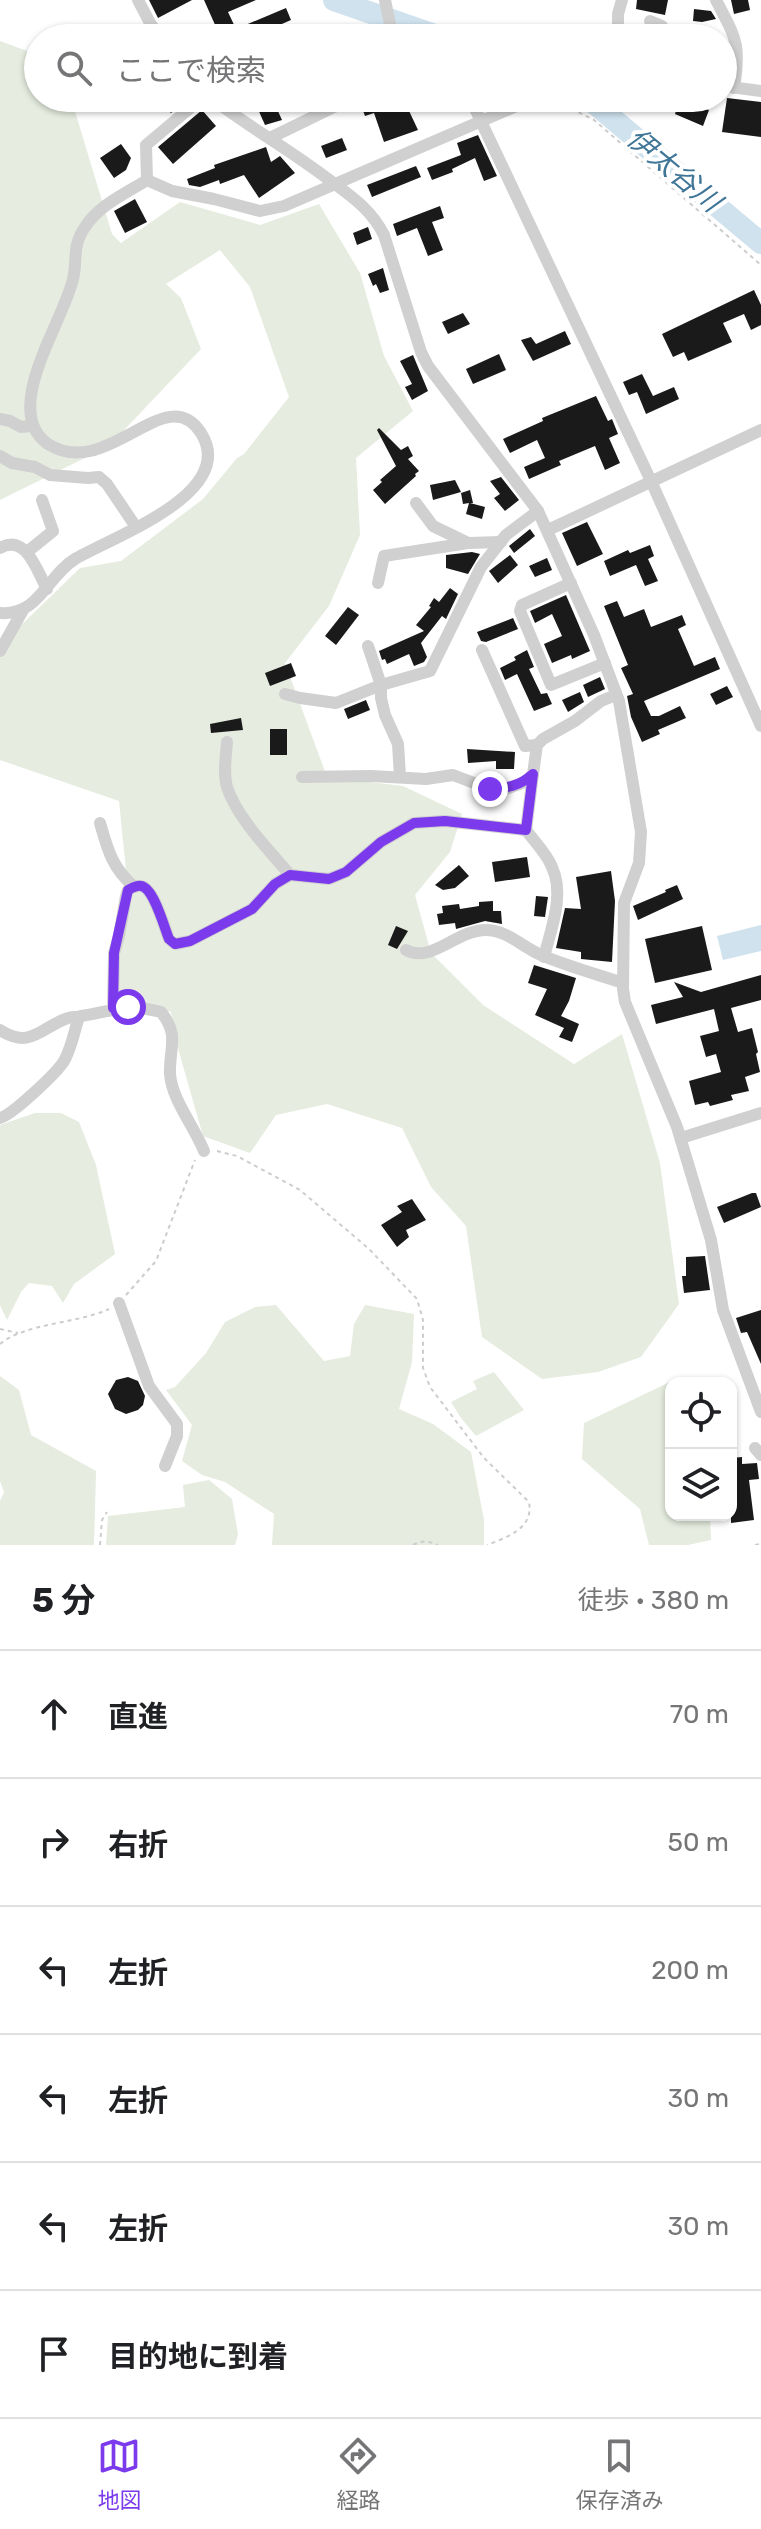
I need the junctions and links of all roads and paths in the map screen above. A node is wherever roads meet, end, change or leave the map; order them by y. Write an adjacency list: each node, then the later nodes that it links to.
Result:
1 (138, 0): 6 (street)
2 (385, 0): 7 (street)
3 (622, 0): 8 (street)
4 (716, 0): 10 (street)
5 (650, 21): 9 (street)
6 (151, 24)
7 (390, 24)
8 (619, 24)
9 (657, 24)
10 (728, 24)
11 (737, 88): 12 (street)
12 (760, 90)
13 (185, 112): 21 (street)
14 (232, 112): 20 (street)
15 (323, 112): 20 (street)
16 (478, 112): 19 (street)
17 (503, 112): 19 (street)
18 (578, 112): 23 (path)
19 (483, 121): 22 (street); 28 (street)
20 (270, 138): 22 (street)
21 (147, 180): 22 (street); 25 (street)
22 (337, 185): 31 (street)
23 (761, 265)
24 (0, 419): 25 (street)
25 (30, 426): 32 (street)
26 (761, 430): 28 (street)
27 (0, 456): 32 (street)
28 (651, 481): 33 (street); 50 (street)
29 (42, 500): 37 (street)
30 (416, 503): 35 (street)
31 (538, 511): 33 (street); 34 (street)
32 (136, 527): 40 (street)
33 (548, 530): 39 (street)
34 (501, 542): 35 (street); 47 (street)
35 (468, 543): 38 (street)
36 (0, 548): 37 (street)
37 (27, 552): 40 (street)
38 (378, 583)
39 (571, 583): 46 (street); 46 (street)
40 (47, 589): 41 (street)
41 (23, 610): 42 (street); 45 (street)
42 (0, 613)
43 (368, 646): 47 (street)
44 (482, 650): 52 (street)
45 (0, 651)
46 (605, 663): 49 (street)
47 (381, 685): 48 (street); 54 (street)
48 (285, 694)
49 (616, 695): 52 (street); 62 (street)
50 (761, 726)
51 (227, 742): 58 (street)
52 (537, 745): 53 (street)
53 (533, 774): 54 (street); 57 (street)
54 (400, 776): 55 (street)
55 (302, 777)
56 (100, 823): 59 (street)
57 (526, 830): 58 (street); 61 (street)
58 (290, 875): 59 (street)
59 (134, 887): 63 (street)
60 (406, 950): 61 (street)
61 (544, 957): 62 (street)
62 (623, 983): 68 (street)
63 (113, 1008): 64 (street); 69 (street)
64 (79, 1017): 65 (street); 67 (street)
65 (0, 1030)
66 (761, 1113): 68 (street)
67 (0, 1118)
68 (681, 1138): 74 (street)
69 (204, 1151): 70 (path); 81 (path)
70 (119, 1303): 72 (path); 75 (street)
71 (0, 1329): 72 (path)
72 (19, 1333): 73 (path)
73 (0, 1344)
74 (761, 1412)
75 (165, 1466)
76 (107, 1512): 78 (path)
77 (761, 1544): 82 (path)
78 (100, 1545)
79 (413, 1545): 80 (path)
80 (438, 1545)
81 (487, 1545)
82 (755, 1545)

